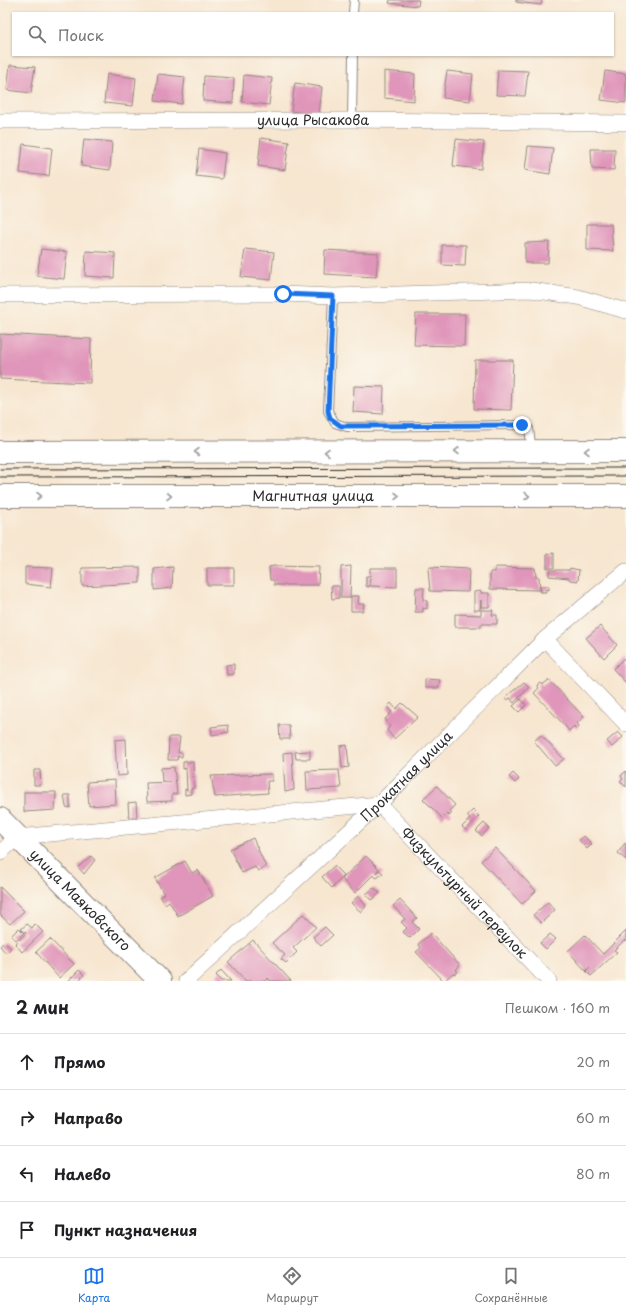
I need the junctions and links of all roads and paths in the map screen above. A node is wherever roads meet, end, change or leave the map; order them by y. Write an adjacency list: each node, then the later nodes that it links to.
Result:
1 (354, 0): 2 (lane)
2 (354, 12)
3 (353, 56): 4 (lane)
4 (352, 120): 5 (street, улица Рысакова); 6 (street, улица Рысакова)
5 (0, 121)
6 (626, 123)
7 (0, 295): 8 (street)
8 (333, 296): 9 (street); 10 (lane)
9 (626, 311)
10 (532, 451): 11 (main road, one-way to 10); 12 (main road, one-way to 12)
11 (626, 451)
12 (0, 452)
13 (0, 496): 14 (main road, Магнитная улица, one-way to 14)
14 (626, 496)
15 (626, 571): 16 (street, Прокатная улица)
16 (545, 639): 17 (street); 18 (street, Прокатная улица)
17 (626, 724)
18 (379, 804): 20 (street); 23 (street, Прокатная улица); 24 (street, Физкультурный переулок)
19 (0, 819): 20 (main road, улица Маяковского)
20 (17, 837): 21 (street); 22 (main road, улица Маяковского)
21 (0, 853)
22 (160, 981)
23 (186, 981)
24 (549, 981)

